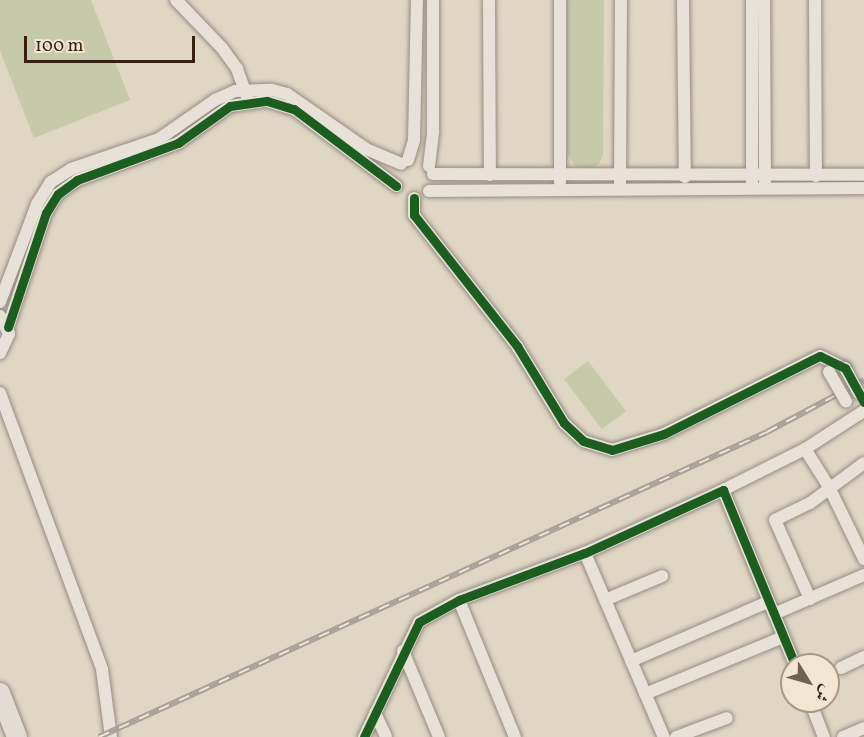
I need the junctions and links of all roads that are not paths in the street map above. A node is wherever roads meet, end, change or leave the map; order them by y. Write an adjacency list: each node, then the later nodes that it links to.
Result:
1 (176, 0): 11 (street)
2 (417, 0): 12 (street)
3 (433, 0): 13 (street)
4 (489, 0): 14 (street)
5 (560, 0): 16 (street)
6 (621, 0): 21 (street)
7 (683, 0): 20 (street)
8 (752, 0): 17 (street)
9 (764, 0): 18 (street)
10 (815, 0): 19 (street)
11 (247, 95): 12 (street); 22 (street); 29 (street); 30 (street)
12 (405, 162): 13 (street); 22 (street)
13 (431, 170): 14 (street); 27 (street)
14 (490, 175): 16 (street)
15 (864, 175): 19 (street)
16 (560, 176): 21 (street); 24 (street)
17 (752, 176): 18 (street); 20 (street); 25 (street)
18 (765, 176): 19 (street); 26 (street)
19 (816, 176)
20 (685, 177): 21 (street)
21 (620, 184): 24 (street); 25 (street)
22 (396, 186): 28 (street)
23 (864, 188): 26 (street)
24 (560, 190): 27 (street)
25 (752, 190): 26 (street)
26 (765, 190)
27 (429, 191): 28 (street)
28 (414, 198): 32 (street)
29 (0, 302)
30 (4, 321): 31 (street)
31 (0, 353)
32 (807, 362): 34 (street, bridge); 35 (street, bridge)
33 (0, 393): 62 (street)
34 (861, 398)
35 (859, 414): 36 (street)
36 (805, 449): 38 (street); 39 (street)
37 (864, 463): 38 (street)
38 (829, 487): 41 (street); 44 (street)
39 (723, 490): 40 (street); 47 (street)
40 (585, 553): 45 (street); 46 (street)
41 (864, 559)
42 (662, 576): 46 (street)
43 (864, 576): 44 (street)
44 (810, 599): 48 (street)
45 (459, 600): 50 (street); 66 (street)
46 (605, 600): 53 (street)
47 (768, 602): 48 (street); 53 (street)
48 (774, 614): 49 (street)
49 (783, 637): 51 (street); 56 (street)
50 (403, 651): 57 (street); 65 (street)
51 (790, 653)
52 (864, 657): 54 (street)
53 (631, 660): 56 (street)
54 (841, 668)
55 (0, 693): 61 (main road)
56 (645, 694): 67 (street)
57 (375, 713): 63 (street); 64 (street)
58 (815, 713): 69 (street)
59 (727, 718): 68 (street)
60 (864, 728): 70 (street)
61 (17, 737)
62 (111, 737)
63 (364, 737)
64 (386, 737)
65 (439, 737)
66 (515, 737)
67 (664, 737)
68 (676, 737)
69 (824, 737)
70 (843, 737)

